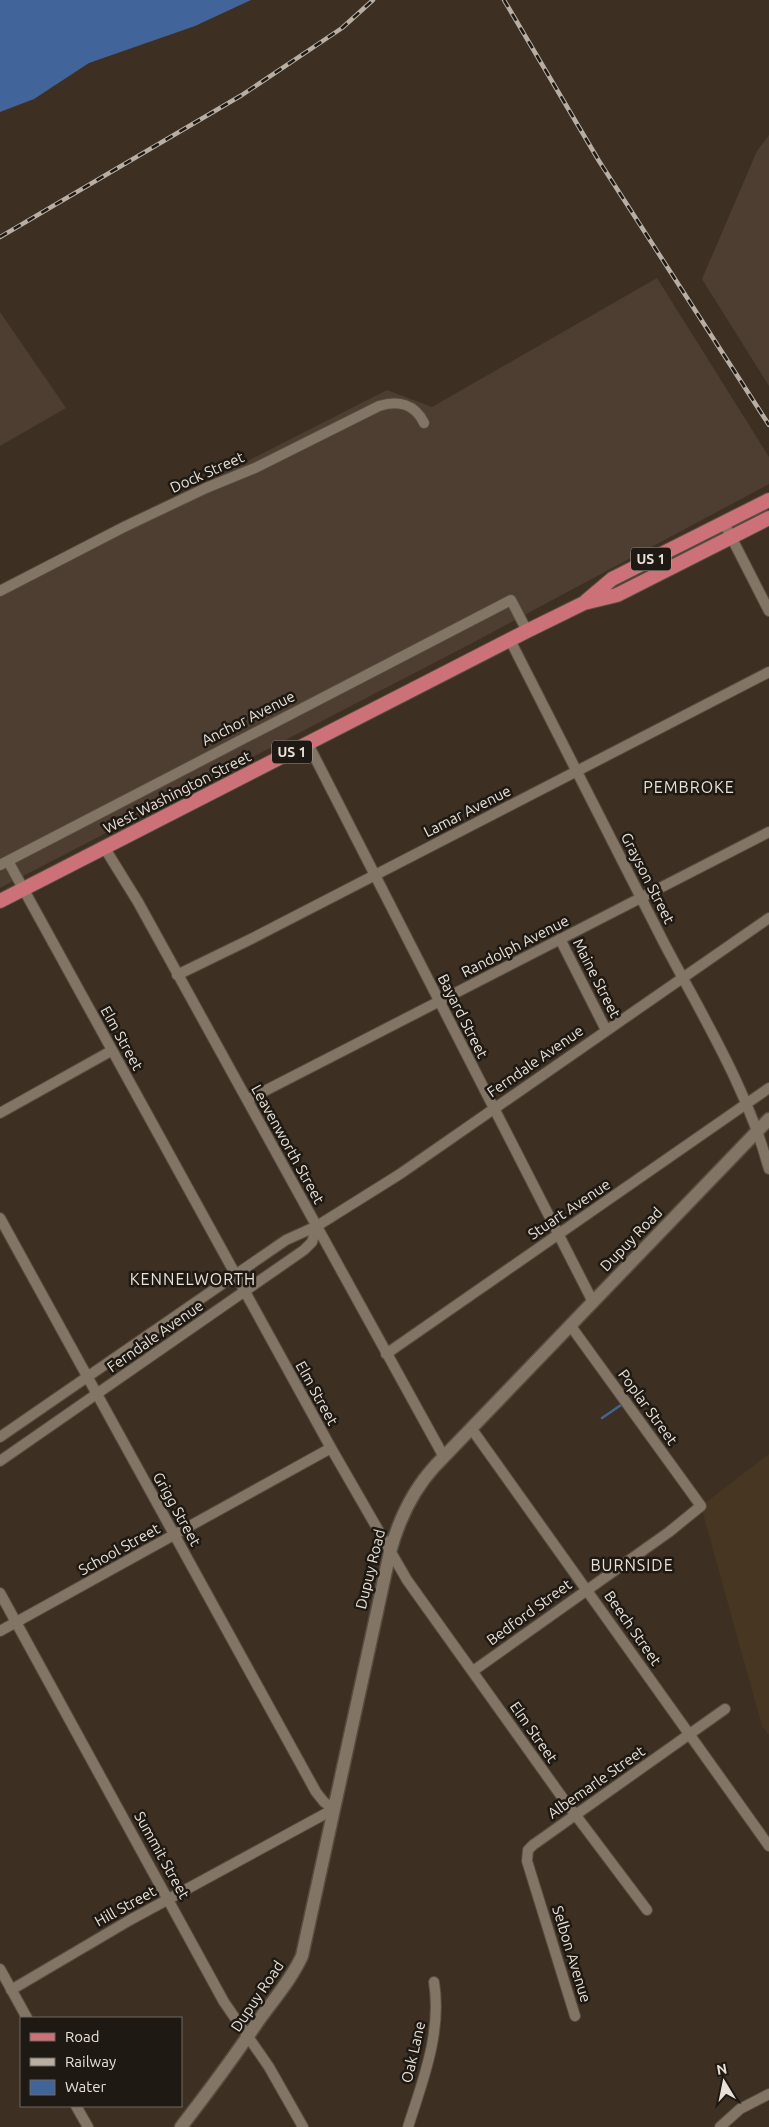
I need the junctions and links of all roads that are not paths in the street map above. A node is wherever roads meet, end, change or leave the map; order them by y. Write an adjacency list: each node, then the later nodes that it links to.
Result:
1 (424, 423): 6 (street, Dock Street)
2 (769, 500): 4 (main road, West Washington Street / US 1)
3 (769, 518): 5 (main road, West Washington Street / US 1)
4 (724, 522): 5 (street); 7 (main road, West Washington Street / US 1)
5 (731, 537): 7 (main road, West Washington Street / US 1); 8 (street)
6 (0, 591)
7 (584, 603): 9 (main road, West Washington Street / US 1)
8 (769, 611)
9 (527, 631): 10 (main road, West Washington Street / US 1); 16 (street, Anchor Avenue)
10 (510, 640): 12 (main road, West Washington Street / US 1); 13 (street, Grayson Street)
11 (769, 672): 13 (street, Lamar Avenue)
12 (308, 744): 15 (main road, West Washington Street / US 1); 17 (street, Bayard Street)
13 (577, 771): 17 (street, Lamar Avenue); 19 (street, Grayson Street)
14 (769, 832): 19 (street, Randolph Avenue)
15 (104, 847): 18 (main road, West Washington Street / US 1); 23 (street, Leavenworth Street)
16 (4, 863): 18 (street, Elm Street)
17 (374, 876): 23 (street, Lamar Avenue); 25 (street, Bayard Street)
18 (23, 889): 20 (main road, West Washington Street / US 1); 27 (street, Elm Street)
19 (641, 898): 22 (street, Randolph Avenue); 24 (street, Grayson Street)
20 (0, 901)
21 (769, 918): 24 (street, Ferndale Avenue)
22 (560, 940): 25 (street, Randolph Avenue); 26 (street, Maine Street)
23 (177, 975): 29 (street, Leavenworth Street)
24 (682, 978): 26 (street, Ferndale Avenue); 30 (street, Grayson Street)
25 (439, 1002): 29 (street, Randolph Avenue); 31 (street, Bayard Street)
26 (606, 1030): 31 (street, Ferndale Avenue)
27 (111, 1050): 32 (street); 39 (street, Elm Street)
28 (769, 1088): 30 (street, Stuart Avenue)
29 (247, 1100): 37 (street, Leavenworth Street)
30 (747, 1104): 34 (street, Grayson Street); 38 (street, Stuart Avenue)
31 (494, 1108): 37 (street, Ferndale Avenue); 38 (street, Bayard Street)
32 (0, 1114)
33 (769, 1119): 34 (street, Dupuy Road)
34 (758, 1131): 35 (street, Grayson Street); 41 (street, Dupuy Road)
35 (769, 1169)
36 (0, 1218): 44 (street, Grigg Street)
37 (317, 1226): 39 (street, Ferndale Avenue); 40 (street, Ferndale Avenue); 43 (street, Leavenworth Street)
38 (558, 1235): 41 (street, Bayard Street); 43 (street, Stuart Avenue)
39 (236, 1274): 40 (street, Elm Street); 44 (street, Ferndale Avenue)
40 (245, 1291): 45 (street, Ferndale Avenue); 48 (street, Elm Street)
41 (593, 1302): 42 (street, Dupuy Road)
42 (570, 1325): 46 (street, Dupuy Road); 51 (street, Poplar Street)
43 (386, 1354): 49 (street, Leavenworth Street)
44 (87, 1378): 45 (street, Grigg Street); 47 (street, Ferndale Avenue)
45 (96, 1394): 50 (street, Ferndale Avenue); 52 (street, Grigg Street)
46 (471, 1428): 49 (street, Dupuy Road); 54 (street, Beech Street)
47 (0, 1437)
48 (331, 1448): 52 (street, School Street); 53 (street, Elm Street)
49 (444, 1456): 53 (street, Dupuy Road)
50 (0, 1461)
51 (701, 1506): 54 (street, Bedford Street)
52 (175, 1535): 56 (street, School Street); 61 (street, Grigg Street)
53 (390, 1552): 58 (street, Elm Street); 61 (street, Dupuy Road)
54 (586, 1589): 58 (street, Bedford Street); 60 (street, Beech Street)
55 (0, 1594): 56 (street, Summit Street)
56 (16, 1622): 57 (street, School Street); 64 (street, Summit Street)
57 (0, 1631)
58 (472, 1671): 62 (street, Elm Street)
59 (725, 1709): 60 (street, Albemarle Street)
60 (690, 1734): 62 (street, Albemarle Street); 63 (street, Beech Street)
61 (334, 1809): 64 (street, Hill Street); 72 (street, Dupuy Road)
62 (576, 1815): 65 (street, Albemarle Street); 66 (street, Elm Street)
63 (769, 1846)
64 (169, 1899): 69 (street, Hill Street); 72 (street, Summit Street)
65 (540, 1902): 70 (street, Selbon Avenue)
66 (648, 1910)
67 (0, 1969): 69 (street)
68 (434, 1982): 78 (street, Oak Lane)
69 (11, 1990): 71 (street)
70 (575, 2016)
71 (26, 2017)
72 (248, 2038): 76 (street, Dupuy Road); 77 (street, Summit Street)
73 (769, 2094): 79 (street)
74 (77, 2107): 75 (street)
75 (88, 2127)
76 (181, 2127)
77 (304, 2127)
78 (408, 2127)
79 (720, 2127)

